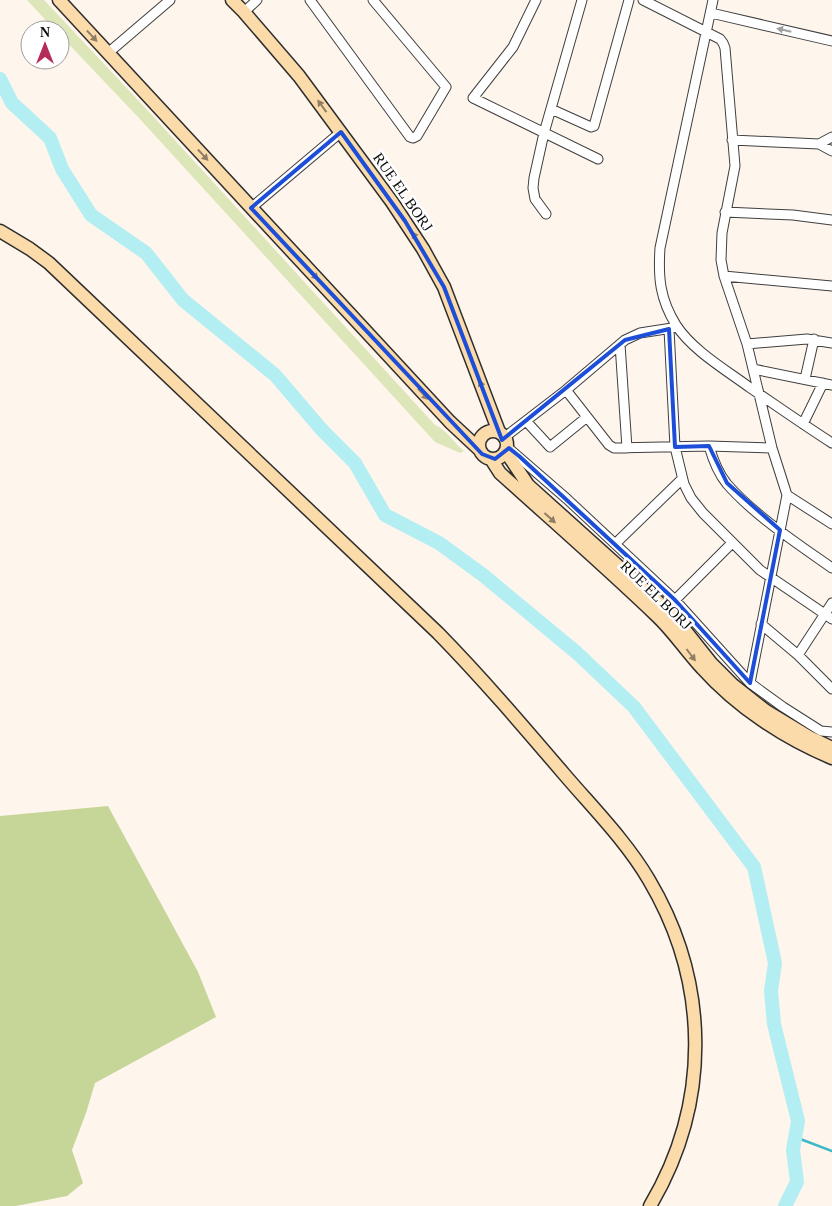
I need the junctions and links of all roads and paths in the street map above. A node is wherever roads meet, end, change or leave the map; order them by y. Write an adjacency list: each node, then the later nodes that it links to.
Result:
1 (59, 0): 17 (main road, one-way to 17)
2 (170, 0): 17 (street)
3 (232, 0): 13 (main road, RUE EL BORJ)
4 (257, 0): 13 (street)
5 (322, 0): 12 (street)
6 (536, 0): 20 (street)
7 (582, 0): 18 (street)
8 (629, 0): 18 (street)
9 (643, 0): 15 (street)
10 (711, 1): 14 (street)
11 (378, 2): 12 (street)
12 (312, 3)
13 (244, 12): 19 (main road, RUE EL BORJ, one-way to 13)
14 (711, 13): 15 (street); 16 (street, one-way to 14)
15 (706, 32): 22 (street); 33 (street)
16 (832, 41)
17 (108, 53): 26 (main road, one-way to 26)
18 (551, 109): 20 (street)
19 (341, 132): 26 (street); 46 (main road, RUE EL BORJ, one-way to 19)
20 (544, 133): 25 (street); 28 (street)
21 (832, 137): 23 (street)
22 (732, 140): 23 (street); 27 (street)
23 (819, 144): 24 (street)
24 (832, 151)
25 (598, 159)
26 (251, 208): 52 (main road, one-way to 52)
27 (725, 212): 29 (street); 31 (street)
28 (546, 214)
29 (832, 220)
30 (0, 231): 72 (main road)
31 (724, 276): 32 (street); 37 (street)
32 (832, 286)
33 (673, 328): 36 (street); 42 (street); 49 (street)
34 (814, 339): 35 (street); 37 (street); 39 (street)
35 (832, 343)
36 (620, 344): 41 (street); 50 (street)
37 (747, 344): 38 (street)
38 (753, 370): 39 (street); 42 (street)
39 (805, 379): 40 (street)
40 (827, 384): 45 (street)
41 (566, 390): 43 (street); 44 (street)
42 (760, 395): 45 (street); 51 (street)
43 (587, 417): 44 (street); 50 (street)
44 (526, 421): 46 (street)
45 (803, 424): 47 (street)
46 (504, 442): 52 (main road); 53 (main road); 59 (street); 70 (main road, RUE EL BORJ)
47 (832, 443)
48 (709, 446): 49 (street); 51 (street); 57 (street)
49 (675, 447): 50 (street); 54 (street)
50 (628, 448)
51 (772, 448): 55 (street)
52 (480, 450): 53 (main road)
53 (491, 459): 71 (main road, RUE EL BORJ, one-way to 71)
54 (682, 480): 58 (street); 59 (street)
55 (787, 495): 56 (street); 57 (street)
56 (832, 524)
57 (780, 530): 60 (street); 61 (street)
58 (732, 543): 61 (street); 62 (street)
59 (615, 544): 62 (street)
60 (832, 568)
61 (770, 578): 64 (street); 65 (street)
62 (675, 600): 67 (street)
63 (832, 603): 64 (street)
64 (828, 617): 66 (street)
65 (761, 624): 66 (street); 67 (street)
66 (798, 655): 68 (street)
67 (750, 683): 69 (street)
68 (832, 689)
69 (832, 732)
70 (832, 748)
71 (832, 758)
72 (650, 1206)

